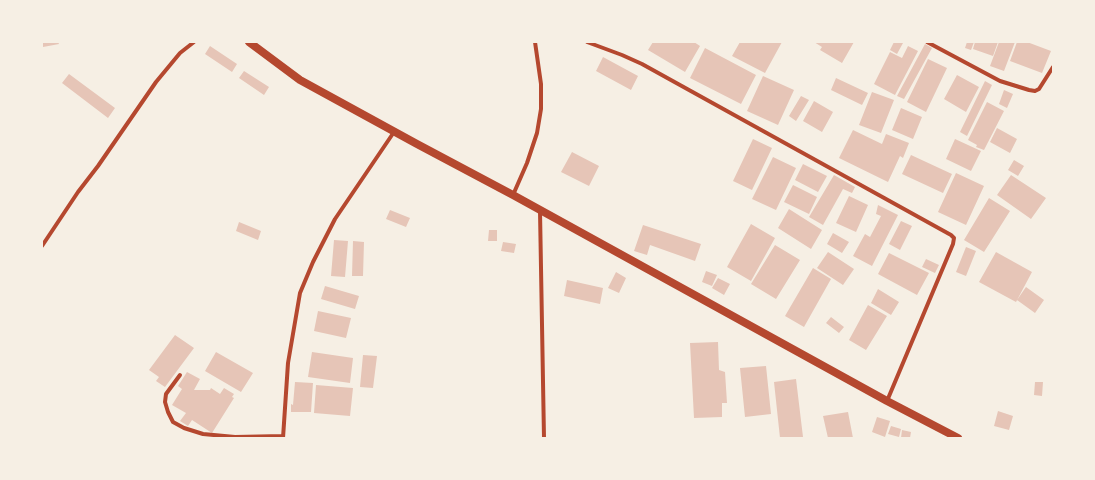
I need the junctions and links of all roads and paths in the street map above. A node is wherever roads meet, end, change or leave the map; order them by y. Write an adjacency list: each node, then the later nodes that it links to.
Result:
1 (194, 42): 10 (street)
2 (249, 42): 7 (main road)
3 (535, 42): 8 (street)
4 (586, 42): 12 (street)
5 (927, 42): 6 (street)
6 (1053, 67)
7 (394, 132): 8 (main road); 13 (street)
8 (513, 195): 9 (main road)
9 (540, 210): 12 (main road); 14 (street)
10 (42, 246)
11 (180, 375): 13 (street)
12 (887, 400): 15 (main road)
13 (283, 437)
14 (544, 438)
15 (958, 438)

